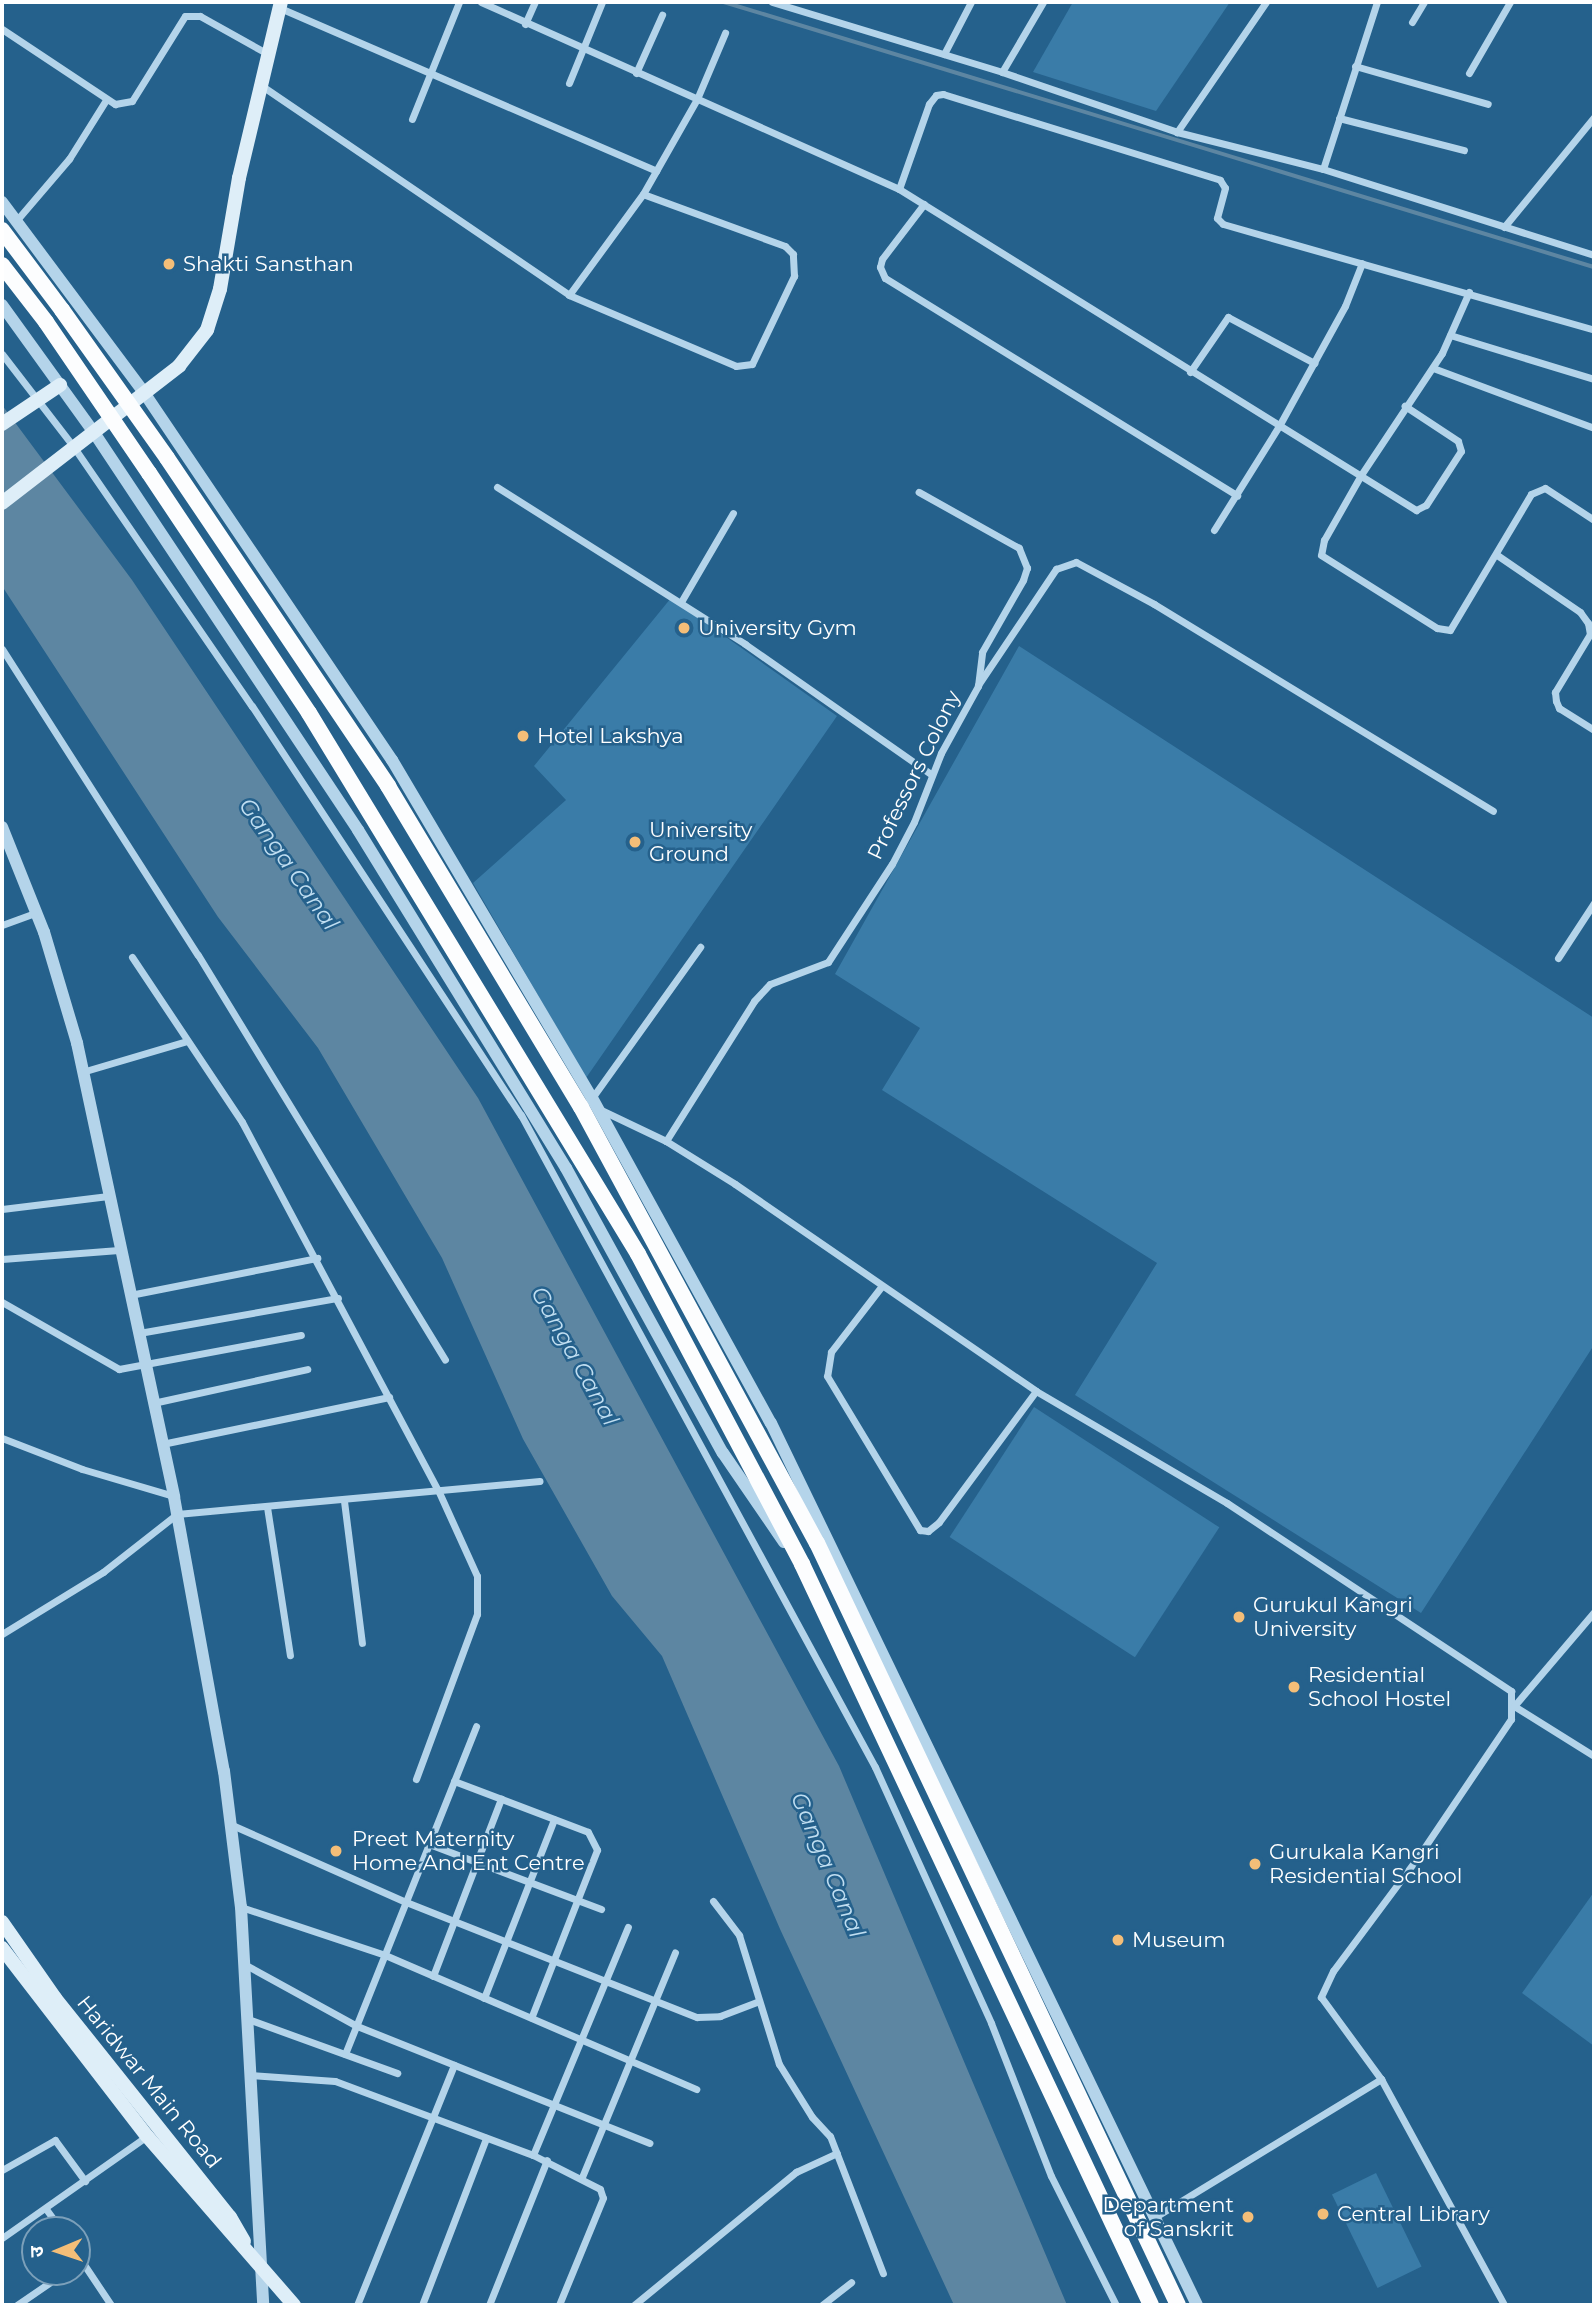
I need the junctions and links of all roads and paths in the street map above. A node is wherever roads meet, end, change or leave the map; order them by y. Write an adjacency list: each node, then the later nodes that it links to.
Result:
1 (459, 2): 25 (street)
2 (481, 2): 15 (street)
3 (535, 2): 15 (street)
4 (602, 2): 18 (street)
5 (772, 2): 20 (street)
6 (971, 2): 20 (street)
7 (1043, 2): 23 (street)
8 (1266, 2): 34 (street)
9 (1377, 2): 21 (street)
10 (1424, 2): 14 (street)
11 (1510, 2): 24 (street)
12 (280, 5): 19 (main road); 25 (street)
13 (663, 15): 22 (street)
14 (1412, 22)
15 (525, 24): 18 (street)
16 (2, 30): 29 (street)
17 (725, 33): 28 (street)
18 (582, 48): 22 (street); 26 (street)
19 (269, 54): 27 (main road); 29 (street)
20 (943, 54): 23 (street)
21 (1355, 65): 30 (street); 32 (street)
22 (636, 72): 28 (street)
23 (1002, 72): 34 (street)
24 (1469, 73)
25 (429, 74): 33 (street); 37 (street)
26 (569, 83)
27 (262, 86): 48 (street); 58 (main road)
28 (697, 99): 37 (street); 38 (street)
29 (106, 100): 42 (street)
30 (1488, 104)
31 (1594, 117): 43 (street)
32 (1339, 118): 35 (street); 36 (street)
33 (412, 119)
34 (1177, 132): 36 (street)
35 (1464, 150)
36 (1323, 169): 43 (street)
37 (656, 171): 39 (street)
38 (899, 189): 41 (street); 45 (street)
39 (643, 194): 48 (street); 48 (street)
40 (2, 202): 42 (street)
41 (924, 204): 55 (street); 69 (street)
42 (9, 226): 58 (street); 196 (highway, bridge)
43 (1504, 228): 44 (street)
44 (1594, 255)
45 (1362, 263): 47 (street); 53 (street)
46 (2, 265): 117 (highway, bridge)
47 (1469, 292): 50 (street); 51 (street)
48 (569, 295)
49 (2, 305): 57 (street)
50 (1594, 330)
51 (1450, 335): 54 (street); 56 (street)
52 (2, 354): 59 (street)
53 (1314, 363): 55 (street); 62 (street)
54 (1433, 368): 60 (street); 63 (street)
55 (1191, 372): 62 (street)
56 (1594, 379)
57 (60, 385): 59 (main road); 64 (street)
58 (145, 394): 64 (main road); 90 (street)
59 (38, 399): 61 (main road); 65 (street)
60 (1405, 407): 66 (street); 66 (street)
61 (2, 424)
62 (1279, 426): 66 (street); 69 (street)
63 (1594, 428)
64 (93, 431): 65 (main road); 117 (street)
65 (74, 446): 70 (main road); 194 (street)
66 (1361, 475): 74 (street)
67 (498, 487): 75 (street)
68 (919, 492): 77 (street, Professors Colony)
69 (1237, 495): 73 (street)
70 (2, 503)
71 (733, 513): 75 (street)
72 (1594, 520): 74 (street)
73 (1214, 530)
74 (1497, 555): 78 (street)
75 (681, 602): 79 (street)
76 (2, 649): 103 (street)
77 (978, 686): 79 (street, Professors Colony); 80 (street)
78 (1594, 730)
79 (931, 774): 91 (street, Professors Colony)
80 (1493, 811)
81 (2, 827): 83 (street)
82 (1594, 903): 87 (street)
83 (35, 913): 84 (street); 89 (street)
84 (2, 925)
85 (700, 947): 90 (street)
86 (132, 957): 88 (street)
87 (1558, 958)
88 (187, 1041): 89 (street); 95 (street)
89 (82, 1072): 92 (street)
90 (594, 1103): 91 (street); 177 (street)
91 (666, 1141): 97 (street)
92 (108, 1196): 93 (street); 94 (street)
93 (2, 1209)
94 (119, 1250): 96 (street); 98 (street)
95 (317, 1258): 98 (street); 99 (street)
96 (2, 1259)
97 (881, 1287): 106 (street); 106 (street)
98 (130, 1295): 101 (street)
99 (338, 1298): 101 (street); 107 (street)
100 (2, 1302): 104 (street)
101 (138, 1333): 104 (street)
102 (301, 1335): 104 (street)
103 (445, 1360)
104 (144, 1364): 108 (street)
105 (307, 1369): 108 (street)
106 (1035, 1391): 122 (street)
107 (389, 1397): 110 (street); 112 (street)
108 (153, 1403): 110 (street)
109 (2, 1438): 113 (street)
110 (162, 1444): 113 (street)
111 (539, 1481): 112 (street)
112 (438, 1490): 114 (street); 125 (street)
113 (174, 1497): 116 (street)
114 (344, 1501): 115 (street); 120 (street)
115 (267, 1507): 116 (street); 121 (street)
116 (177, 1514): 119 (street); 129 (street)
117 (802, 1564): 195 (highway)
118 (1594, 1612): 122 (street)
119 (2, 1634)
120 (362, 1643)
121 (290, 1654)
122 (1514, 1706): 124 (street); 161 (street)
123 (476, 1726): 126 (street)
124 (1594, 1756)
125 (416, 1779)
126 (454, 1782): 127 (street); 130 (street)
127 (501, 1799): 128 (street); 131 (street)
128 (554, 1819): 132 (street); 133 (street)
129 (232, 1825): 135 (street); 136 (street)
130 (429, 1844): 131 (street); 135 (street)
131 (477, 1862): 132 (street); 139 (street)
132 (529, 1882): 133 (street); 141 (street)
133 (581, 1901): 137 (street); 145 (street)
134 (713, 1901): 151 (street)
135 (406, 1902): 139 (street); 144 (street)
136 (242, 1908): 144 (street); 146 (street)
137 (601, 1909)
138 (2, 1922): 179 (main road, Haridwar Main Road)
139 (454, 1922): 141 (street); 147 (street)
140 (628, 1927): 148 (street)
141 (506, 1942): 145 (street); 149 (street)
142 (2, 1948): 166 (main road, Haridwar Main Road)
143 (675, 1952): 150 (street)
144 (385, 1955): 147 (street); 154 (street)
145 (554, 1961): 148 (street); 153 (street)
146 (242, 1963): 152 (street); 154 (street)
147 (433, 1976): 149 (street)
148 (605, 1981): 150 (street); 155 (street)
149 (484, 1998): 153 (street)
150 (655, 2001): 151 (street); 157 (street)
151 (757, 2002): 169 (street)
152 (244, 2017): 156 (street); 160 (street)
153 (531, 2018): 155 (street)
154 (357, 2025): 156 (street); 158 (street)
155 (581, 2040): 157 (street); 163 (street)
156 (345, 2054): 159 (street)
157 (632, 2062): 162 (street); 165 (street)
158 (454, 2065): 163 (street); 164 (street)
159 (397, 2073)
160 (248, 2075): 164 (street); 179 (street)
161 (1381, 2079): 177 (street); 198 (street)
162 (696, 2089)
163 (554, 2105): 165 (street); 170 (street)
164 (434, 2115): 167 (street); 188 (street)
165 (606, 2126): 168 (street); 173 (street)
166 (147, 2136): 174 (street); 179 (main road, Haridwar Main Road)
167 (486, 2138): 170 (street); 189 (street)
168 (649, 2143)
169 (838, 2153): 180 (street); 192 (street)
170 (533, 2155): 171 (street)
171 (547, 2160): 173 (street); 190 (street)
172 (2, 2170): 174 (street)
173 (582, 2177): 191 (street)
174 (85, 2181): 175 (street)
175 (46, 2209): 176 (street); 178 (street)
176 (51, 2216)
177 (1155, 2217): 197 (street)
178 (3, 2235)
179 (260, 2271): 186 (street); 187 (main road, Haridwar Main Road)
180 (883, 2273)
181 (91, 2277): 185 (street)
182 (851, 2282): 193 (street)
183 (45, 2286): 184 (street)
184 (17, 2305)
185 (111, 2305)
186 (264, 2305)
187 (294, 2305)
188 (357, 2305)
189 (422, 2305)
190 (489, 2305)
191 (559, 2305)
192 (634, 2305)
193 (822, 2305)
194 (1116, 2305)
195 (1151, 2305)
196 (1178, 2305)
197 (1198, 2305)
198 (1504, 2305)

